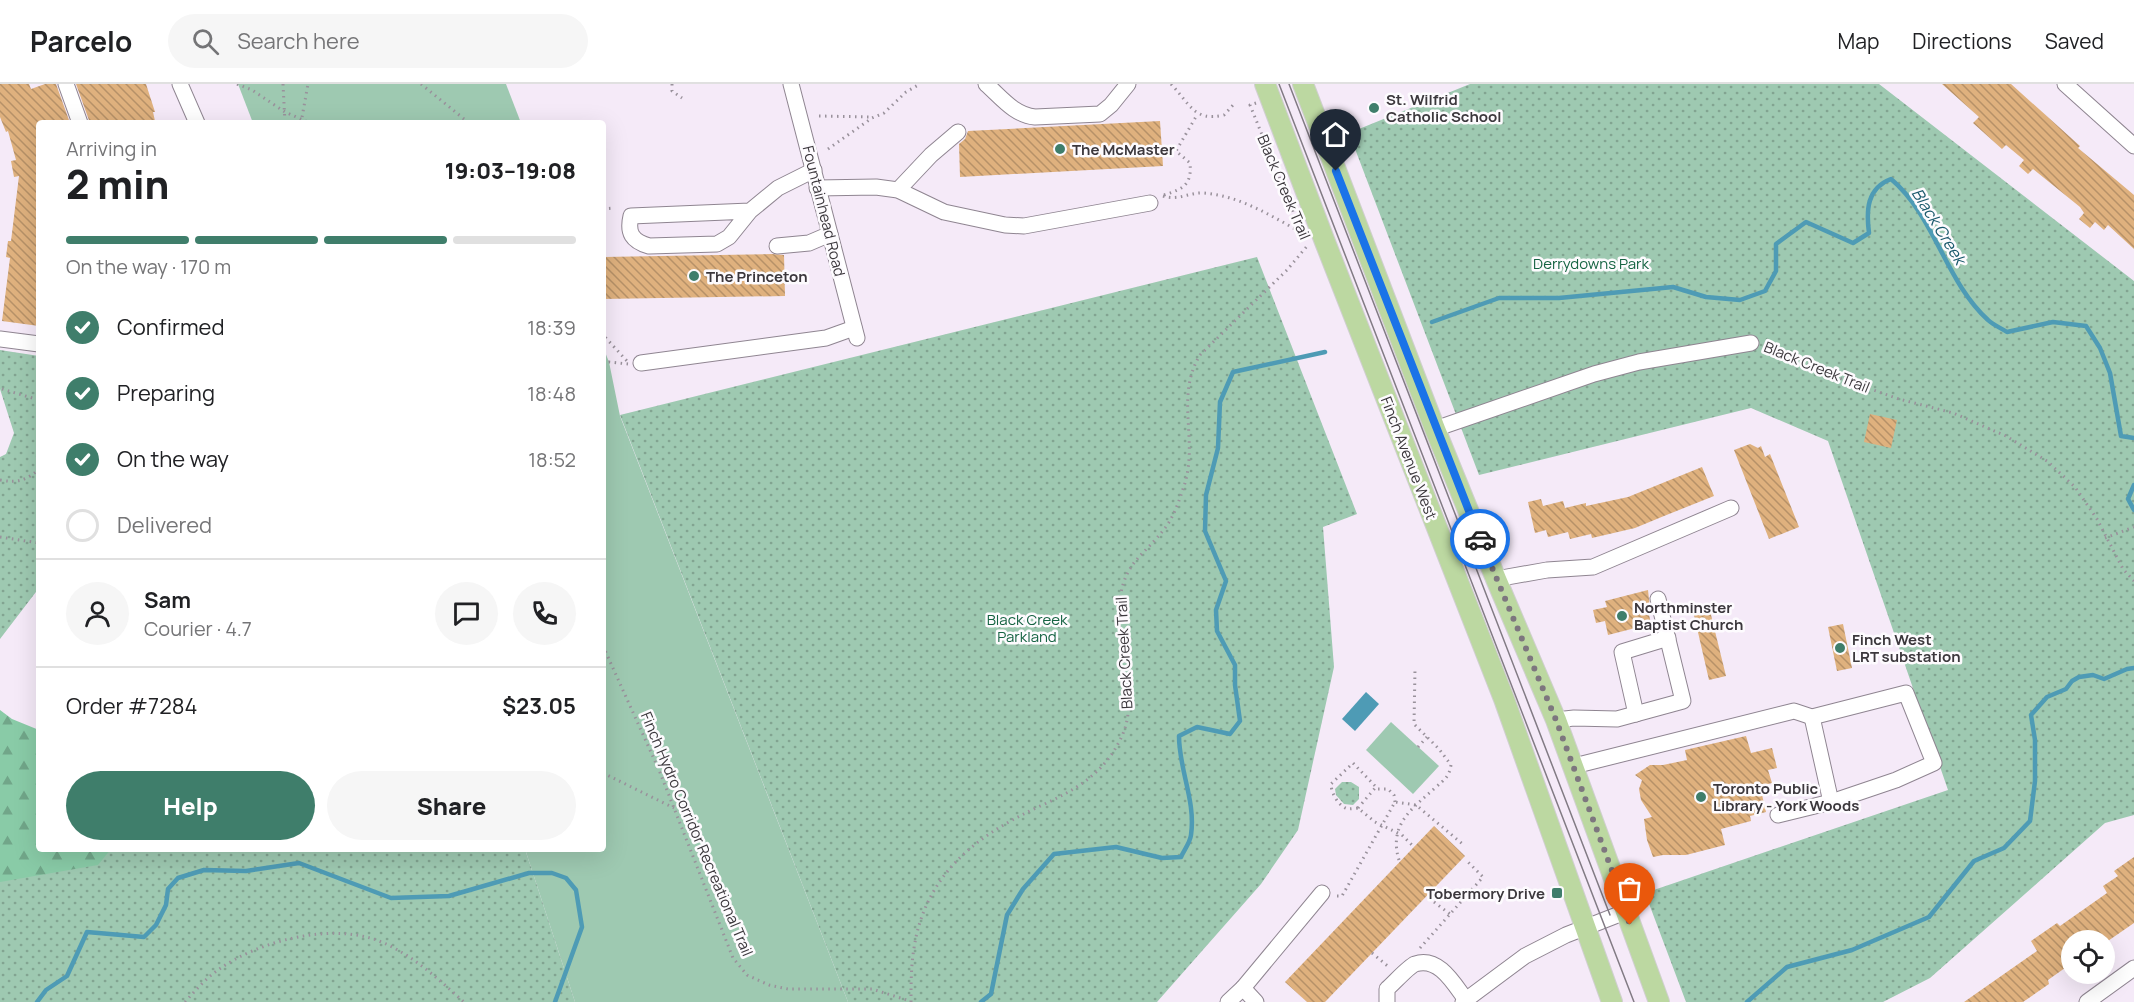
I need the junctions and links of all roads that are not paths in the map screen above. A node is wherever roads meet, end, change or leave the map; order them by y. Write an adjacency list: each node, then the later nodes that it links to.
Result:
1 (66, 84): 10 (street)
2 (180, 84): 11 (street)
3 (190, 84): 12 (street)
4 (791, 84): 15 (street, Fountainhead Road)
5 (986, 84): 6 (street)
6 (1128, 84)
7 (1265, 84): 39 (main road, Finch Avenue West)
8 (1303, 84): 26 (main road)
9 (2065, 84): 14 (street)
10 (79, 120)
11 (198, 120)
12 (198, 120)
13 (958, 132): 17 (street)
14 (2134, 146)
15 (814, 170): 16 (street, Fountainhead Road); 19 (street)
16 (818, 188): 17 (street); 20 (street, Fountainhead Road)
17 (898, 190): 18 (street)
18 (1157, 199)
19 (750, 211): 19 (street)
20 (830, 234): 21 (street); 25 (street, Fountainhead Road)
21 (777, 246)
22 (0, 339): 23 (street)
23 (36, 344)
24 (1751, 344): 26 (street, Black Creek Trail)
25 (642, 363)
26 (1436, 429): 28 (main road)
27 (1731, 508): 28 (street)
28 (1496, 579): 33 (main road)
29 (1658, 599): 30 (street)
30 (1668, 638): 31 (street); 31 (street)
31 (1636, 714): 33 (street)
32 (1812, 717): 34 (street); 35 (street); 35 (street)
33 (1556, 720): 34 (main road)
34 (1574, 766): 38 (main road)
35 (1831, 802): 36 (street)
36 (1778, 815)
37 (1323, 893): 41 (street)
38 (1625, 912): 39 (street); 47 (main road)
39 (1586, 927): 42 (street); 46 (main road, Finch Avenue West)
40 (2134, 968): 48 (street)
41 (1243, 988): 43 (street); 44 (street)
42 (1464, 1001): 45 (street)
43 (1228, 1002)
44 (1256, 1002)
45 (1387, 1002)
46 (1612, 1002)
47 (1659, 1002)
48 (2087, 1002)

